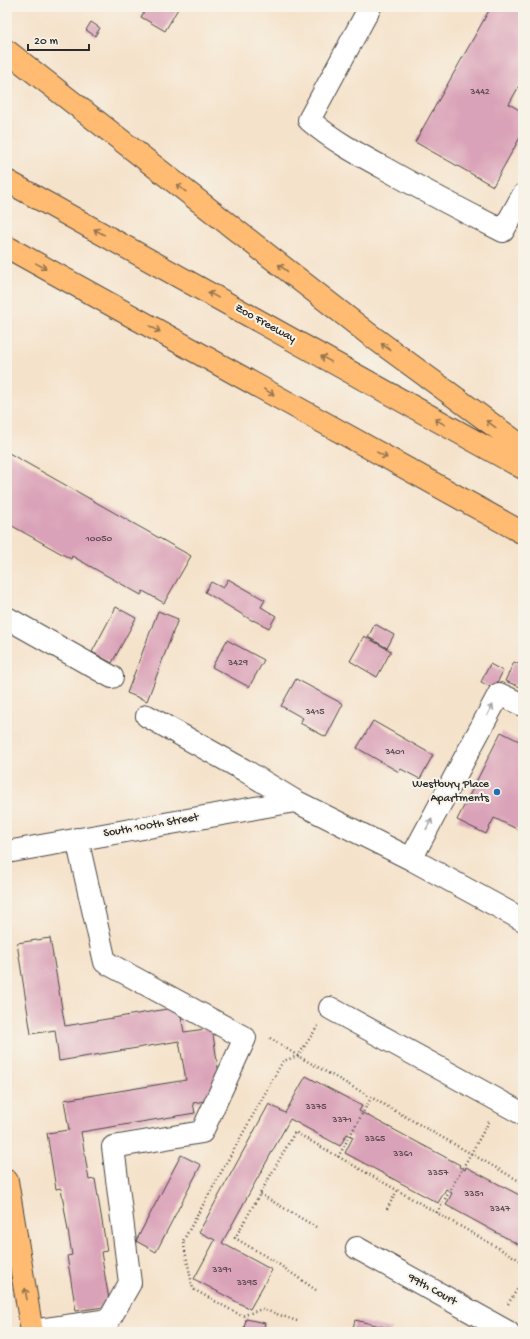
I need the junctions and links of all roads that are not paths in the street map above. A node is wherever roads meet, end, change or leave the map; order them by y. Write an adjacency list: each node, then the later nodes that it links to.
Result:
1 (370, 7): 4 (street)
2 (7, 51): 6 (main road, one-way to 2)
3 (7, 181): 7 (main road, Zoo Freeway, one-way to 3)
4 (523, 195)
5 (7, 247): 8 (main road, one-way to 8)
6 (523, 447)
7 (523, 468)
8 (523, 533)
9 (7, 618): 10 (street)
10 (112, 677)
11 (523, 704): 16 (street, one-way to 11)
12 (147, 716): 13 (street)
13 (294, 801): 14 (street, South 100th Street); 16 (street)
14 (77, 839): 15 (street, South 100th Street); 22 (street)
15 (7, 852)
16 (411, 859): 17 (street)
17 (523, 920)
18 (330, 1008): 19 (street)
19 (523, 1114)
20 (7, 1181): 22 (main road, one-way to 20)
21 (357, 1248): 23 (street, 99th Court)
22 (32, 1332)
23 (508, 1332)

